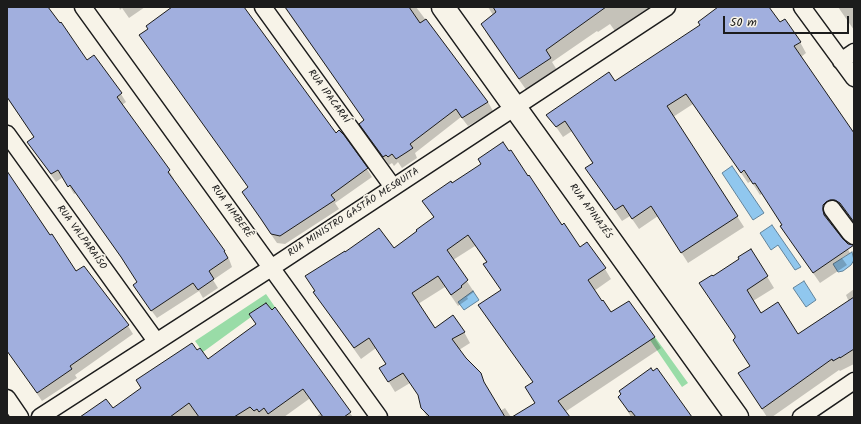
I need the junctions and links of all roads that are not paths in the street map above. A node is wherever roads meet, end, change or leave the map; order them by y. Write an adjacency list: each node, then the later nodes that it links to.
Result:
1 (83, 7): 13 (street, RUA AIMBERÊ)
2 (264, 7): 10 (street, RUA IPACARAÍ)
3 (443, 7): 8 (street, RUA APINAJÉS)
4 (667, 7): 8 (street, RUA MINISTRO GASTÃO MESQUITA)
5 (802, 7): 6 (street)
6 (848, 57): 7 (street)
7 (854, 78)
8 (515, 107): 10 (street, RUA MINISTRO GASTÃO MESQUITA); 20 (street, RUA APINAJÉS)
9 (7, 134): 14 (street, RUA VALPARAÍSO)
10 (393, 187): 13 (street, RUA MINISTRO GASTÃO MESQUITA)
11 (832, 210): 12 (street)
12 (854, 236)
13 (271, 268): 14 (street, RUA MINISTRO GASTÃO MESQUITA); 19 (street, RUA AIMBERÊ)
14 (156, 341): 18 (street, RUA MINISTRO GASTÃO MESQUITA)
15 (854, 381): 21 (street)
16 (7, 398): 17 (street)
17 (20, 417)
18 (40, 417)
19 (378, 417)
20 (737, 417)
21 (801, 417)

